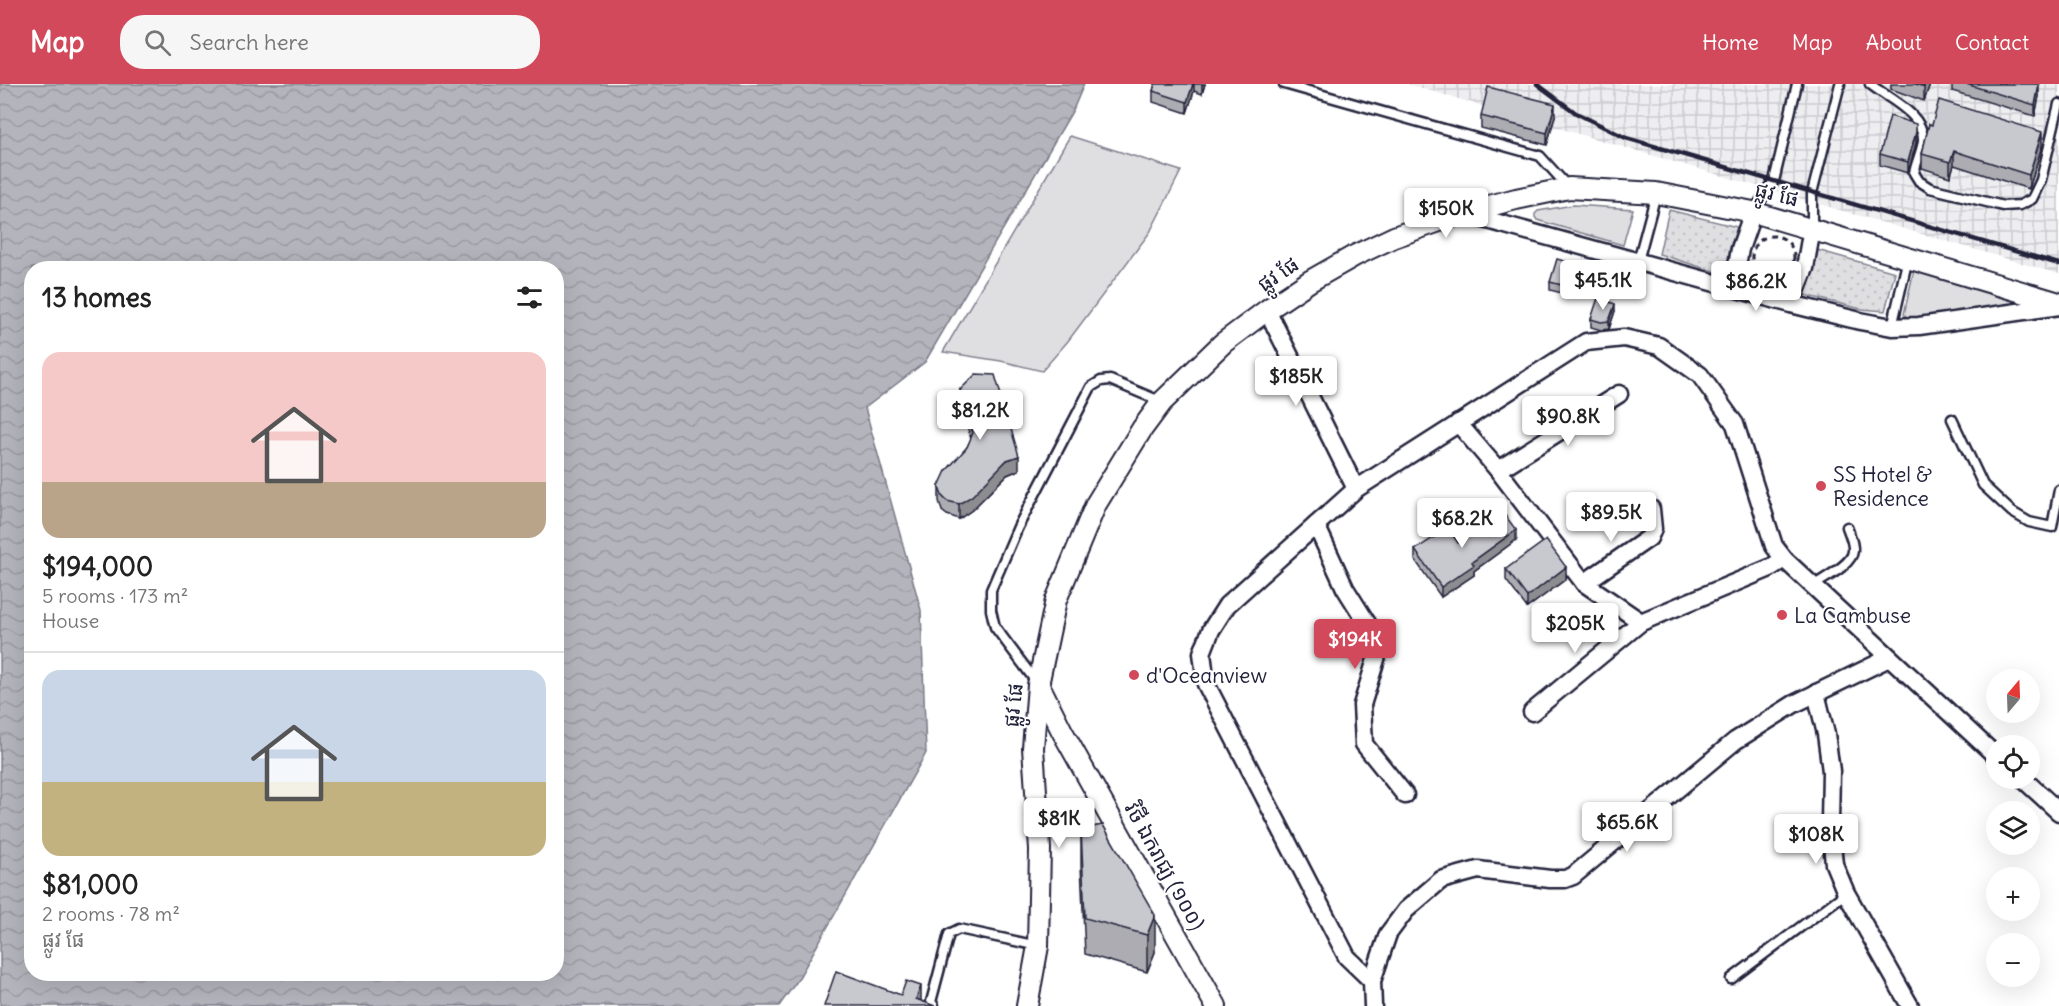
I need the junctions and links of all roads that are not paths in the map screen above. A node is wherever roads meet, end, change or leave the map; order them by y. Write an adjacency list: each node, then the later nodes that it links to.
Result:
1 (1284, 84): 6 (lane)
2 (1797, 84): 8 (lane)
3 (1840, 84): 10 (lane)
4 (1870, 84): 5 (lane)
5 (2059, 104)
6 (1569, 188): 7 (street, ផ្លូវ ផែ); 9 (street, ផ្លូវ ផែ)
7 (1656, 193): 8 (street, ផ្លូវ ផែ); 12 (lane)
8 (1753, 212): 10 (street, ផ្លូវ ផែ); 13 (street)
9 (1462, 213): 12 (street); 16 (street, ផ្លូវ ផែ)
10 (1812, 228): 11 (street, ផ្លូវ ផែ); 14 (street)
11 (1908, 257): 15 (street, ផ្លូវ ផែ); 17 (lane)
12 (1638, 261): 13 (street)
13 (1733, 288): 14 (street)
14 (1791, 304): 17 (street)
15 (2059, 304): 17 (street)
16 (1267, 310): 19 (street, ផ្លូវ ផែ); 23 (street)
17 (1892, 327)
18 (1619, 394): 22 (street)
19 (1162, 402): 34 (street, ផ្លូវ ផែ); 34 (lane)
20 (1952, 419): 28 (lane)
21 (1458, 423): 22 (street); 23 (street); 29 (street)
22 (1498, 470): 30 (street)
23 (1356, 489): 26 (street)
24 (2059, 490): 28 (lane)
25 (1651, 509): 30 (street)
26 (1316, 525): 41 (street); 46 (street)
27 (1847, 527): 31 (lane)
28 (2056, 528)
29 (1784, 559): 31 (street); 32 (street)
30 (1584, 583): 32 (street)
31 (1812, 586): 33 (street)
32 (1641, 622): 36 (street)
33 (1889, 658): 35 (street); 38 (street)
34 (1038, 685): 37 (street, វិថី ឯករាជ្យ (១០០)); 39 (street, ផ្លូវ ផែ)
35 (1816, 693): 43 (street); 46 (street)
36 (1532, 712)
37 (1069, 743): 39 (street); 49 (street, វិថី ឯករាជ្យ (១០០))
38 (1986, 747)
39 (1033, 748): 44 (street, ផ្លូវ ផែ)
40 (2034, 789): 42 (street)
41 (1405, 795)
42 (2059, 813)
43 (1846, 893): 45 (lane); 51 (street)
44 (1038, 946): 47 (lane); 48 (street, ផ្លូវ ផែ)
45 (1731, 979)
46 (1372, 981): 50 (street)
47 (934, 1006)
48 (1027, 1006)
49 (1216, 1006)
50 (1372, 1006)
51 (1910, 1006)

